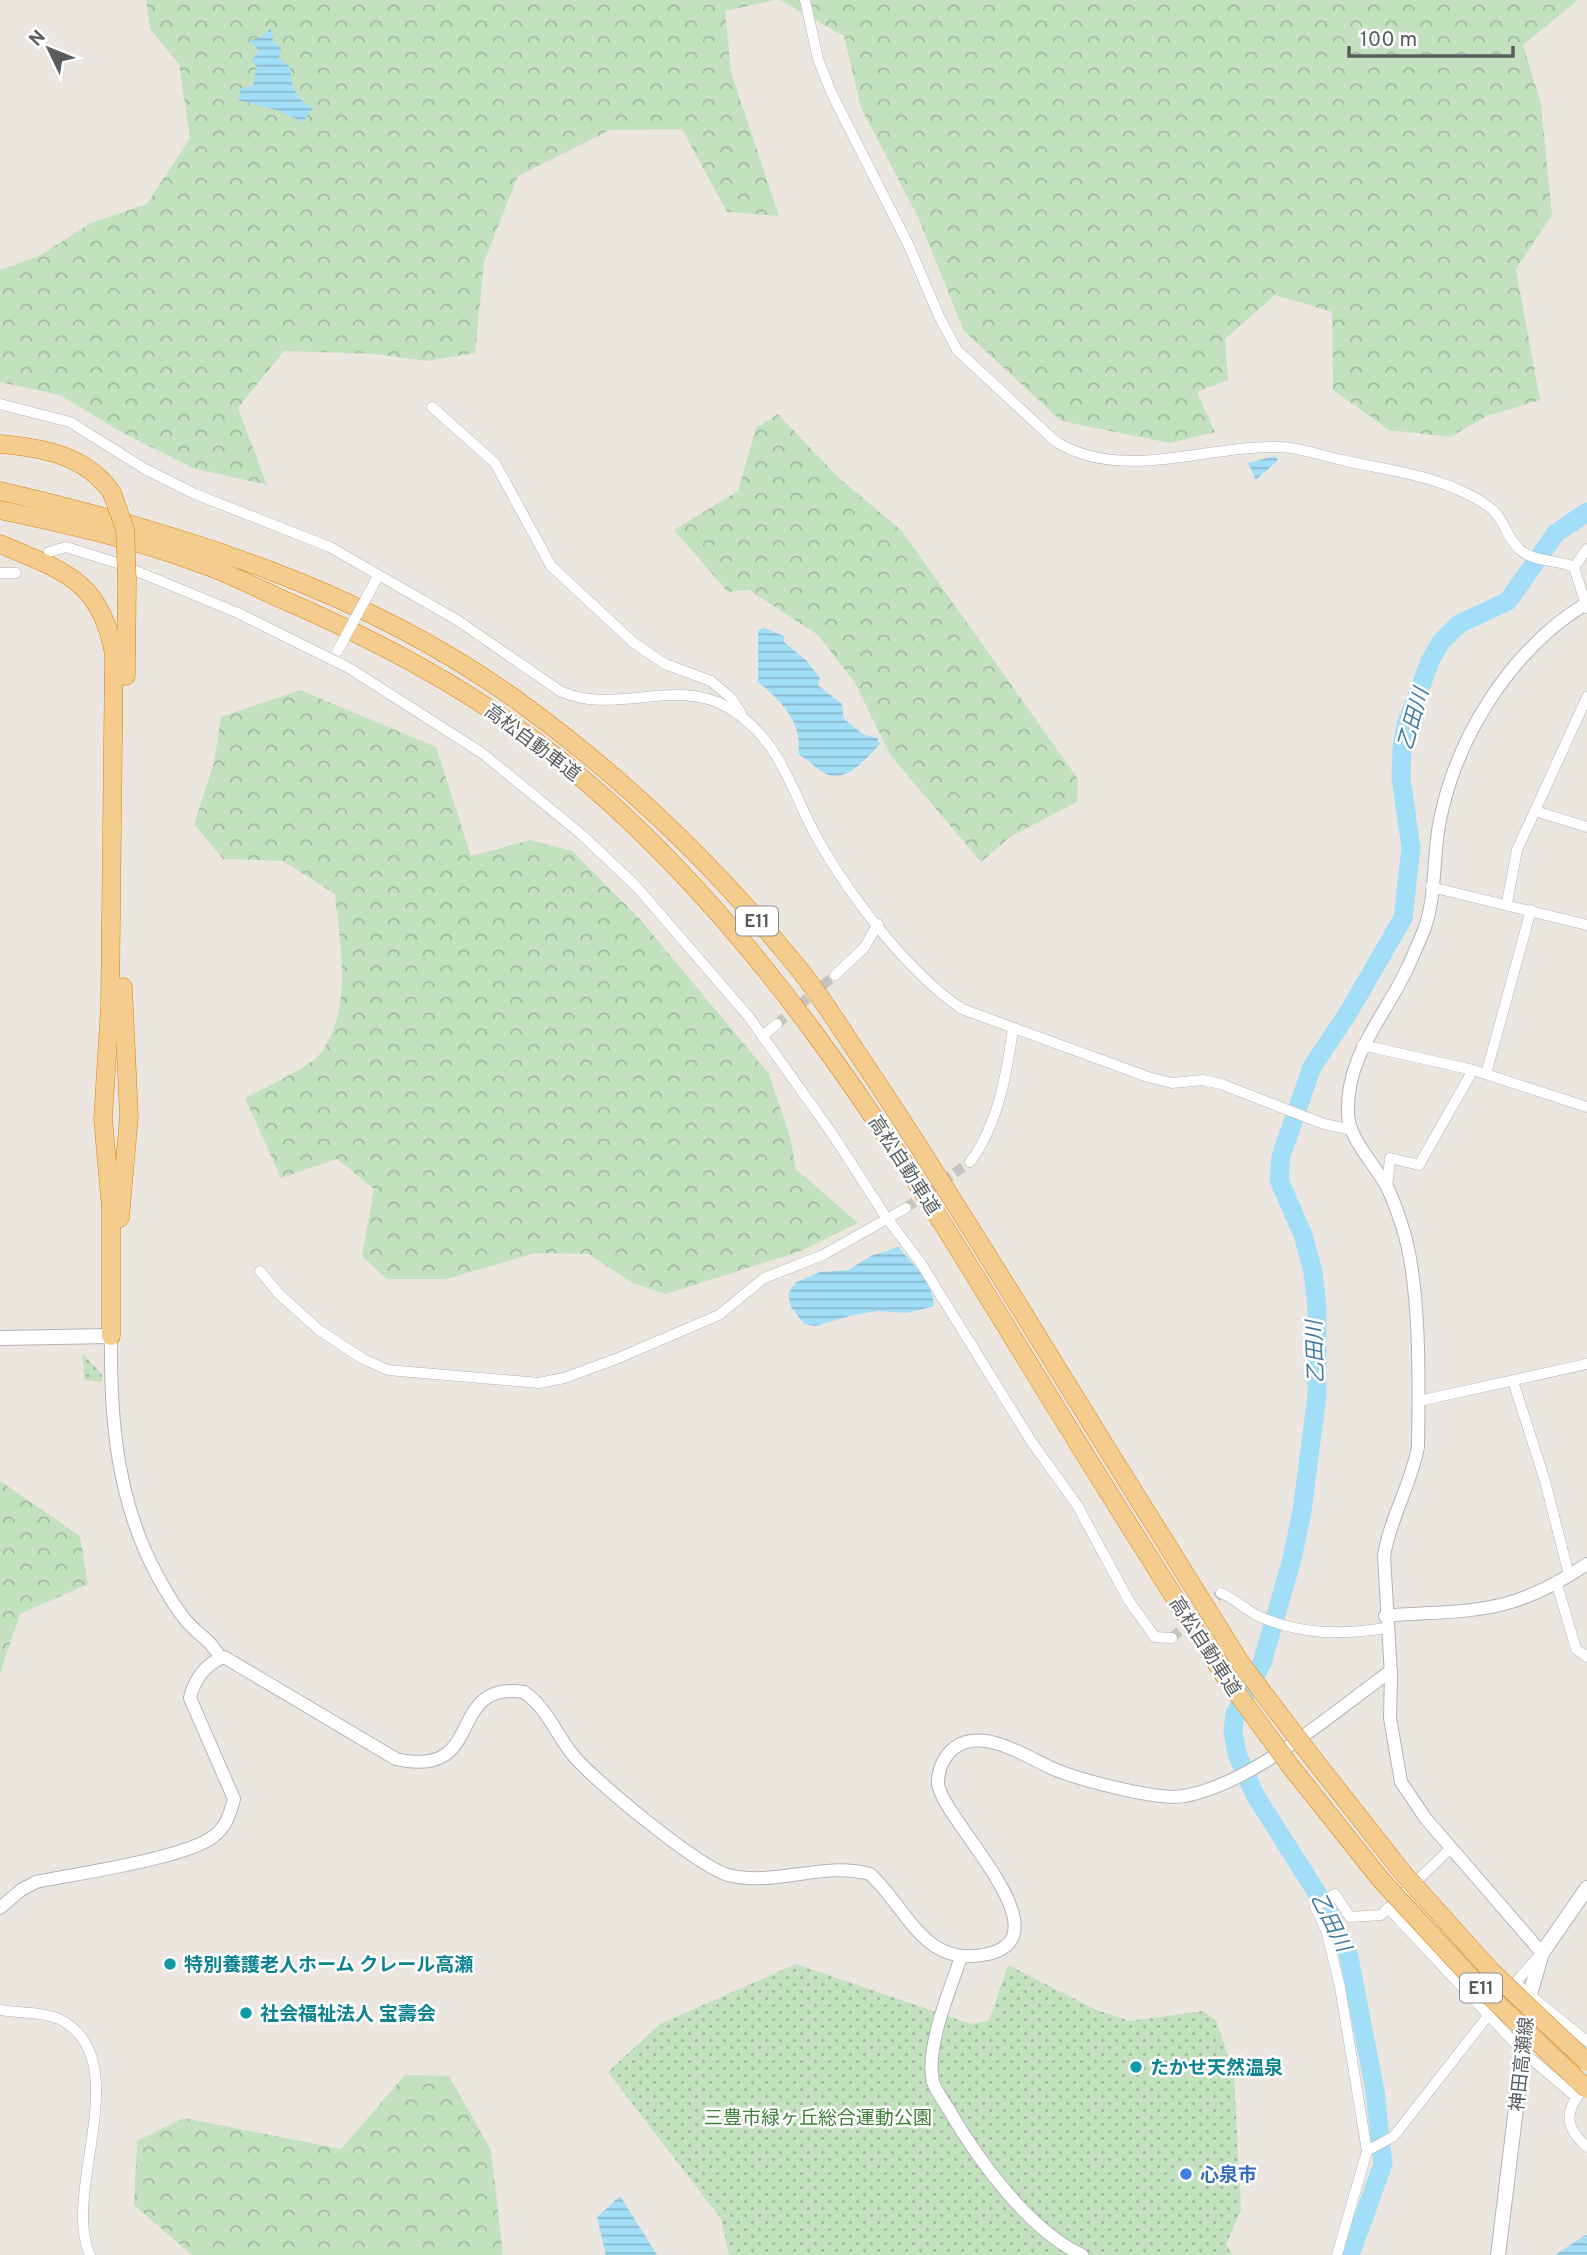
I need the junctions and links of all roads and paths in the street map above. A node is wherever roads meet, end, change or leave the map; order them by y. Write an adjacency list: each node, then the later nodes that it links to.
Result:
1 (805, 0): 10 (street)
2 (0, 404): 13 (street)
3 (432, 407): 17 (street)
4 (0, 444): 39 (highway, bridge)
5 (0, 491): 65 (highway, 高松自動車道 / E11, bridge)
6 (0, 510): 66 (highway, 高松自動車道 / E11, bridge)
7 (0, 544): 39 (highway)
8 (1587, 549): 10 (street)
9 (49, 552): 15 (street)
10 (1574, 567): 14 (street)
11 (16, 572): 12 (street)
12 (0, 573)
13 (377, 578): 15 (street, bridge); 17 (street)
14 (1587, 605): 20 (street)
15 (333, 660): 28 (street)
16 (1587, 697): 18 (street)
17 (746, 719): 23 (street)
18 (1535, 811): 19 (street); 21 (street)
19 (1587, 827)
20 (1431, 887): 21 (street); 29 (street)
21 (1507, 903): 22 (street)
22 (1531, 910): 24 (street); 31 (street)
23 (878, 924): 25 (street); 27 (street)
24 (1587, 925)
25 (835, 975)
26 (777, 1024): 28 (street)
27 (1013, 1028): 33 (street); 34 (street)
28 (763, 1035): 37 (street)
29 (1362, 1045): 30 (street); 33 (street)
30 (1473, 1070): 31 (street); 35 (street)
31 (1486, 1074): 32 (street)
32 (1587, 1107)
33 (1352, 1130): 35 (street)
34 (970, 1162)
35 (1387, 1188): 43 (street)
36 (906, 1208): 37 (street)
37 (886, 1217): 38 (street); 49 (street)
38 (260, 1271)
39 (111, 1336): 40 (main road); 51 (street)
40 (0, 1338)
41 (1587, 1364): 42 (street)
42 (1513, 1381): 43 (street); 45 (street)
43 (1419, 1401): 48 (street)
44 (1587, 1564): 45 (street)
45 (1569, 1576): 46 (street)
46 (1556, 1581): 48 (street); 50 (street)
47 (1222, 1593): 48 (street)
48 (1385, 1622): 52 (street)
49 (1172, 1638)
50 (1587, 1657)
51 (220, 1658): 55 (street); 58 (street)
52 (1391, 1671): 53 (street); 58 (street)
53 (1451, 1848): 56 (street); 57 (street)
54 (1587, 1888): 57 (main road, 神田高瀬線)
55 (0, 1908)
56 (1388, 1908): 62 (street); 68 (street)
57 (1542, 1954): 59 (street); 60 (main road, 神田高瀬線)
58 (961, 1957): 70 (street)
59 (1515, 1983): 60 (street); 62 (street)
60 (1530, 1994): 63 (street); 64 (main road, 神田高瀬線)
61 (0, 2010): 69 (street)
62 (1489, 2014): 64 (street); 68 (street)
63 (1587, 2041)
64 (1522, 2051): 66 (street); 72 (main road, 神田高瀬線)
65 (1587, 2062)
66 (1583, 2090): 67 (street)
67 (1587, 2147)
68 (1367, 2151): 71 (street)
69 (90, 2255)
70 (1082, 2255)
71 (1336, 2255)
72 (1499, 2255)

